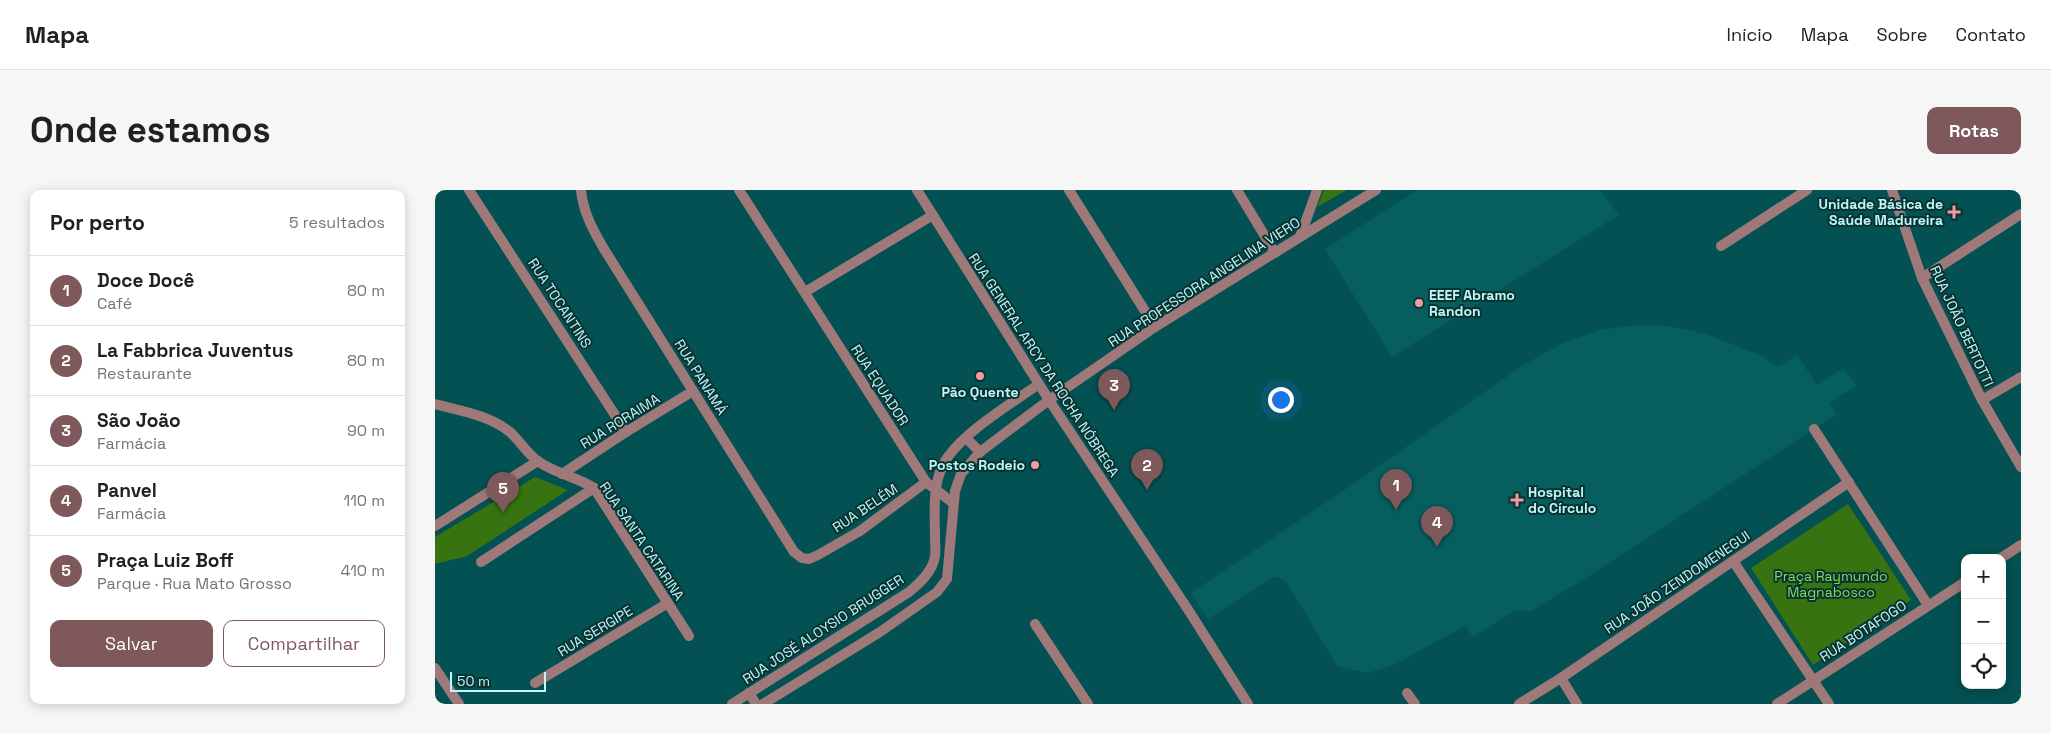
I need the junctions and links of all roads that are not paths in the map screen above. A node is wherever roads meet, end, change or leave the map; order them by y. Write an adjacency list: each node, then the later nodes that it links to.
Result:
1 (469, 190): 26 (street, RUA TOCANTINS)
2 (581, 190): 21 (street, RUA PANAMÁ)
3 (739, 190): 17 (street, RUA EQUADOR)
4 (917, 190): 12 (street, RUA GENERAL ARCY DA ROCHA NÓBREGA)
5 (1069, 190): 18 (street)
6 (1237, 190): 15 (street)
7 (1317, 190): 13 (street)
8 (1376, 190): 13 (street, RUA PROFESSORA ANGELINA VIERO)
9 (1807, 190): 14 (street)
10 (1892, 190): 16 (street, RUA JOÃO BERTOTTI)
11 (2021, 214): 16 (street)
12 (933, 215): 17 (street); 20 (street, RUA GENERAL ARCY DA ROCHA NÓBREGA)
13 (1300, 237): 15 (street, RUA PROFESSORA ANGELINA VIERO)
14 (1721, 246)
15 (1275, 253): 18 (street, RUA PROFESSORA ANGELINA VIERO)
16 (1922, 278): 23 (street, RUA JOÃO BERTOTTI)
17 (805, 292): 32 (street, RUA EQUADOR)
18 (1155, 327): 22 (street, RUA PROFESSORA ANGELINA VIERO)
19 (2021, 377): 23 (street)
20 (1039, 384): 22 (street, RUA GENERAL ARCY DA ROCHA NÓBREGA); 27 (street, RUA JOSÉ ALOYSIO BRUGGER)
21 (693, 392): 26 (street, RUA RORAIMA); 39 (street, RUA PANAMÁ)
22 (1049, 400): 28 (street); 65 (street, RUA GENERAL ARCY DA ROCHA NÓBREGA)
23 (1982, 400): 30 (street, RUA JOÃO BERTOTTI)
24 (435, 404): 29 (street, RUA SANTA CATARINA)
25 (1814, 429): 33 (street)
26 (626, 432): 31 (street, RUA RORAIMA)
27 (965, 438): 28 (street); 35 (street, RUA JOSÉ ALOYSIO BRUGGER)
28 (980, 452): 36 (street)
29 (538, 462): 31 (street, RUA SANTA CATARINA); 37 (street)
30 (2021, 467)
31 (562, 474): 34 (street, RUA SANTA CATARINA)
32 (926, 482): 35 (street, RUA EQUADOR); 39 (street, RUA BELÉM)
33 (1849, 482): 43 (street, RUA JOÃO ZENDOMENEGUI); 48 (street)
34 (595, 488): 44 (street); 47 (street, RUA SANTA CATARINA)
35 (935, 490): 36 (street, RUA EQUADOR); 41 (street, RUA JOSÉ ALOYSIO BRUGGER)
36 (953, 503): 42 (street)
37 (435, 526)
38 (2021, 545): 40 (street)
39 (818, 555)
40 (2006, 555)
41 (935, 556): 42 (street); 46 (street, RUA JOSÉ ALOYSIO BRUGGER)
42 (950, 558): 49 (street)
43 (1733, 561): 55 (street, RUA JOÃO ZENDOMENEGUI); 56 (street)
44 (481, 562)
45 (1961, 584): 48 (street, RUA BOTAFOGO)
46 (909, 592): 49 (street); 50 (street, RUA JOSÉ ALOYSIO BRUGGER)
47 (668, 603): 53 (street, RUA SANTA CATARINA); 57 (street, RUA SERGIPE)
48 (1928, 605): 56 (street, RUA BOTAFOGO)
49 (919, 606): 52 (street)
50 (870, 616): 52 (street); 58 (street, RUA JOSÉ ALOYSIO BRUGGER)
51 (1035, 624): 64 (street)
52 (880, 632): 63 (street)
53 (689, 636)
54 (435, 668): 60 (street)
55 (1561, 678): 67 (street, RUA JOÃO ZENDOMENEGUI); 68 (street)
56 (1813, 681): 69 (street, RUA BOTAFOGO); 70 (street)
57 (535, 683)
58 (749, 693): 61 (street, RUA JOSÉ ALOYSIO BRUGGER); 62 (street)
59 (1407, 693): 66 (street)
60 (459, 704)
61 (732, 704)
62 (756, 704)
63 (763, 704)
64 (1088, 704)
65 (1248, 704)
66 (1415, 704)
67 (1519, 704)
68 (1577, 704)
69 (1777, 704)
70 (1829, 704)

